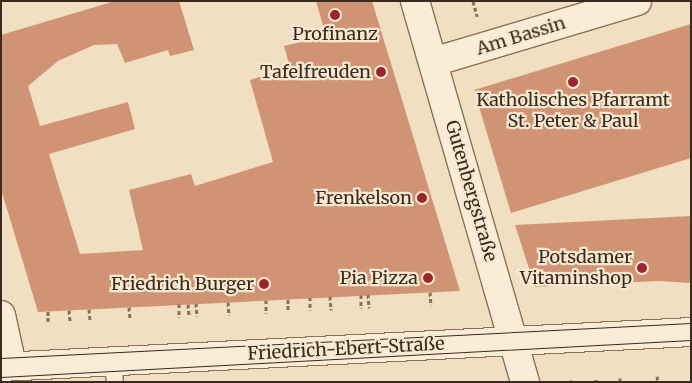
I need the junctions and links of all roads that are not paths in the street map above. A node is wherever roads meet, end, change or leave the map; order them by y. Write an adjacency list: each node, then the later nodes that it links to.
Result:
1 (415, 1): 3 (street, Gutenbergstraße)
2 (637, 1): 3 (street, Am Bassin)
3 (433, 62): 6 (street, Gutenbergstraße)
4 (1, 315): 7 (street)
5 (691, 332): 6 (street, Friedrich-Ebert-Straße)
6 (513, 341): 8 (street, Friedrich-Ebert-Straße); 9 (street, Gutenbergstraße)
7 (7, 367): 8 (street, Friedrich-Ebert-Straße)
8 (114, 372)
9 (525, 382)

